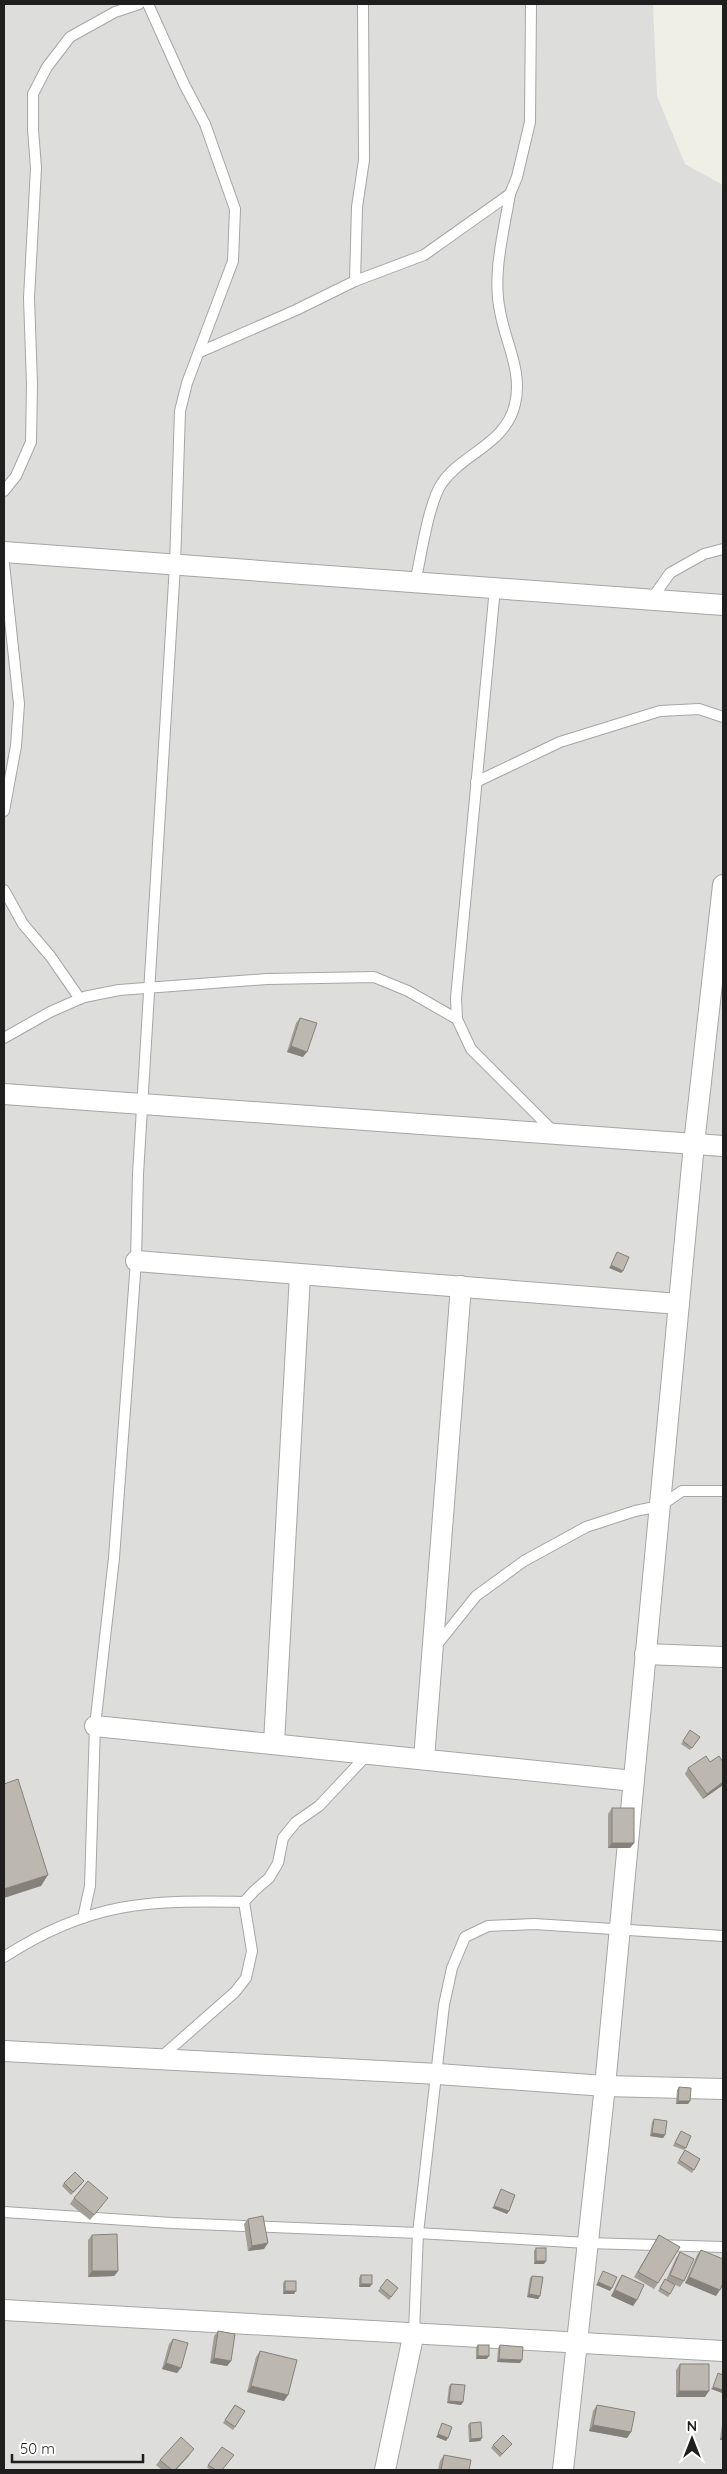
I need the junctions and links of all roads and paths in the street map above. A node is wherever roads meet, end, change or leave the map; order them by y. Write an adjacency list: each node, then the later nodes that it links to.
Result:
1 (139, 4): 8 (lane)
2 (148, 4): 7 (lane)
3 (362, 4): 6 (lane)
4 (531, 4): 5 (lane)
5 (510, 194): 6 (lane); 13 (lane)
6 (355, 281): 7 (lane)
7 (200, 352): 12 (lane)
8 (4, 491)
9 (723, 549): 15 (lane)
10 (4, 552): 12 (street)
11 (4, 564): 19 (lane)
12 (175, 565): 13 (street); 22 (lane)
13 (415, 582): 14 (street)
14 (495, 588): 15 (street); 18 (lane)
15 (651, 600): 16 (street)
16 (723, 605)
17 (723, 717): 18 (lane)
18 (476, 782): 24 (lane)
19 (4, 811)
20 (723, 885): 29 (street)
21 (4, 890): 23 (lane)
22 (150, 988): 23 (lane); 24 (lane); 27 (lane)
23 (80, 999): 25 (lane)
24 (457, 1019): 28 (lane)
25 (4, 1038)
26 (4, 1094): 27 (street)
27 (142, 1104): 28 (street); 31 (lane)
28 (556, 1134): 29 (street)
29 (694, 1144): 30 (street); 34 (street)
30 (723, 1146)
31 (136, 1261): 32 (street); 40 (lane)
32 (300, 1274): 33 (street); 41 (street)
33 (461, 1286): 34 (street); 37 (street)
34 (678, 1304): 36 (street)
35 (723, 1491): 36 (lane)
36 (660, 1506): 37 (lane); 38 (street)
37 (432, 1651): 43 (street)
38 (646, 1654): 39 (street); 44 (street)
39 (723, 1657)
40 (95, 1726): 41 (street); 46 (lane)
41 (274, 1743): 42 (street)
42 (368, 1754): 43 (street); 45 (lane)
43 (424, 1759): 44 (street)
44 (634, 1781): 47 (street)
45 (244, 1902): 46 (lane); 51 (lane)
46 (83, 1918): 49 (lane)
47 (620, 1929): 48 (lane); 52 (lane); 53 (street)
48 (723, 1936)
49 (4, 1957)
50 (4, 2051): 51 (street)
51 (159, 2059): 52 (street)
52 (438, 2074): 53 (street); 56 (lane)
53 (605, 2086): 54 (street); 57 (street)
54 (723, 2089)
55 (4, 2212): 56 (lane)
56 (418, 2233): 57 (lane); 60 (lane)
57 (588, 2243): 58 (lane); 61 (street)
58 (723, 2247)
59 (4, 2310): 60 (street)
60 (414, 2332): 61 (street); 63 (street)
61 (577, 2342): 62 (street); 64 (street)
62 (723, 2351)
63 (385, 2470)
64 (563, 2470)

